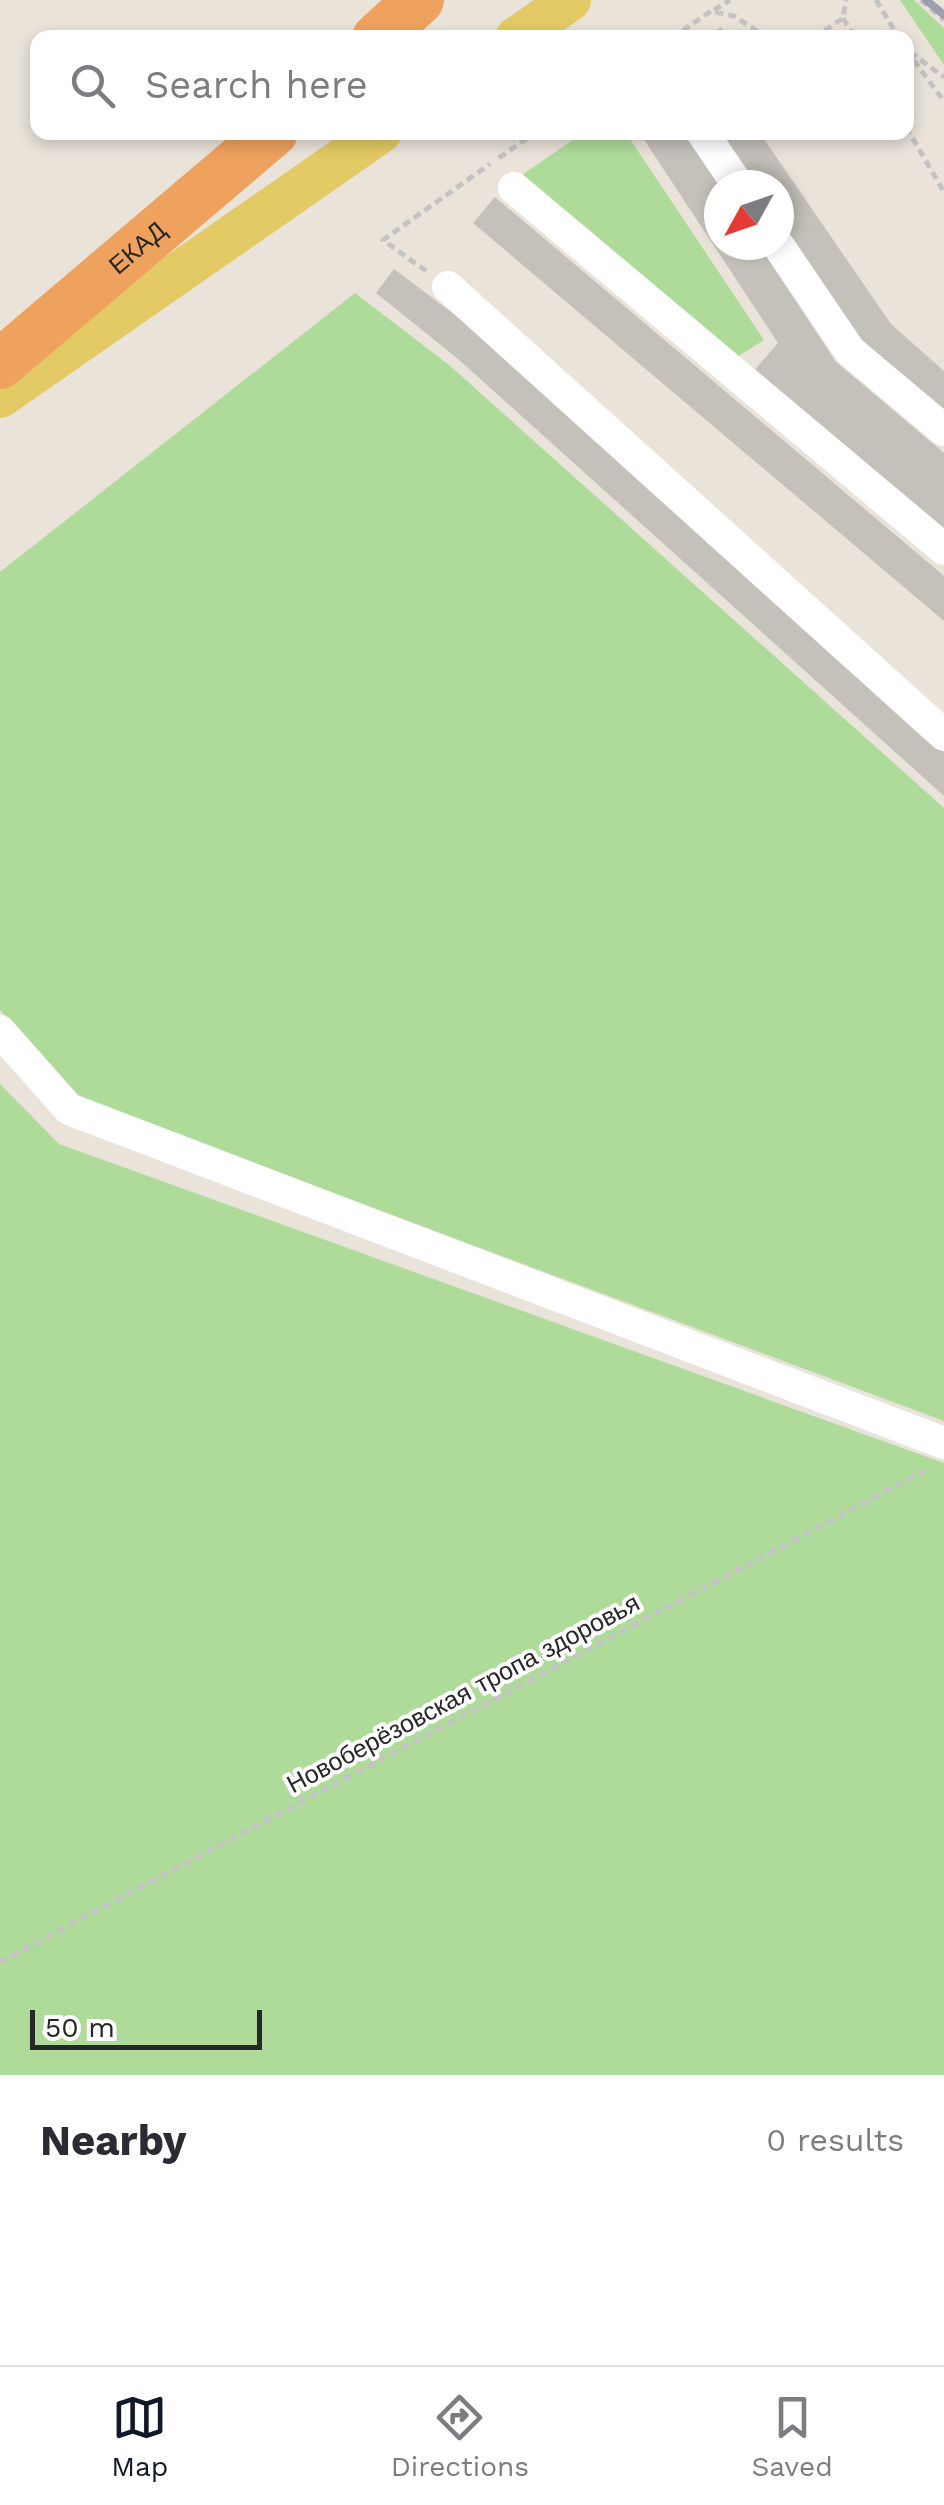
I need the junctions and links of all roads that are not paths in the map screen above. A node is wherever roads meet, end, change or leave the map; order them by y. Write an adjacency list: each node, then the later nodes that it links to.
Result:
1 (419, 0): 3 (highway)
2 (570, 0): 4 (main road)
3 (385, 30)
4 (527, 30)
5 (264, 140): 12 (highway, ЕКАД)
6 (369, 140): 13 (main road)
7 (707, 140): 8 (street)
8 (728, 170)
9 (514, 188): 15 (street)
10 (788, 260): 14 (street)
11 (448, 287): 16 (street)
12 (0, 364)
13 (0, 397)
14 (944, 430)
15 (944, 549)
16 (944, 734)
17 (0, 1030): 18 (street)
18 (935, 1456)

